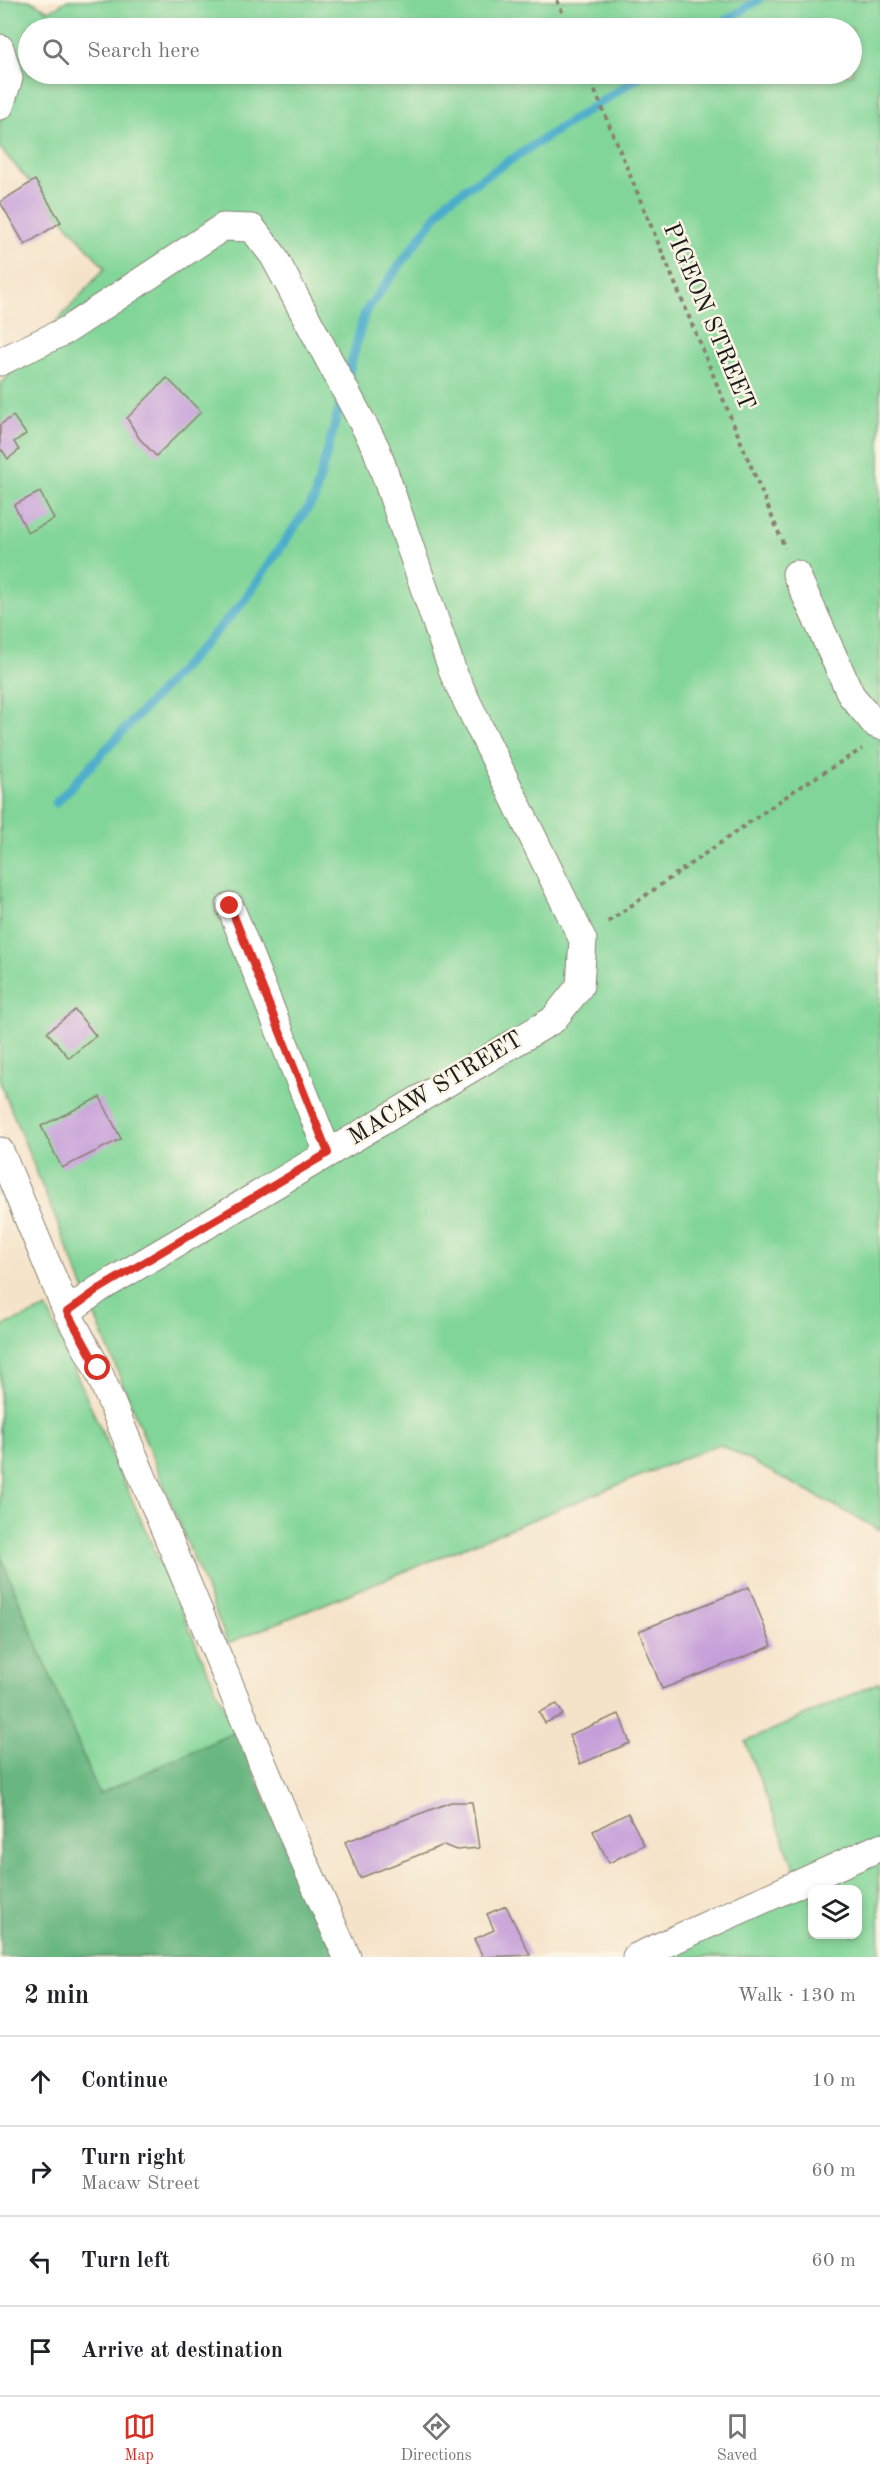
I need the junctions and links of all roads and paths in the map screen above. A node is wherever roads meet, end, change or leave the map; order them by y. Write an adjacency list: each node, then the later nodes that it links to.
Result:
1 (557, 0): 2 (path)
2 (565, 18)
3 (0, 48): 5 (street)
4 (592, 84): 7 (path, PIGEON STREET)
5 (0, 106)
6 (0, 362): 10 (street)
7 (796, 574): 8 (street)
8 (875, 735): 10 (path)
9 (230, 906): 12 (street)
10 (583, 940): 12 (street, MACAW STREET)
11 (0, 1150): 13 (street)
12 (328, 1153): 13 (street, MACAW STREET)
13 (67, 1312): 15 (street)
14 (880, 1847): 16 (street)
15 (347, 1957)
16 (636, 1957)

